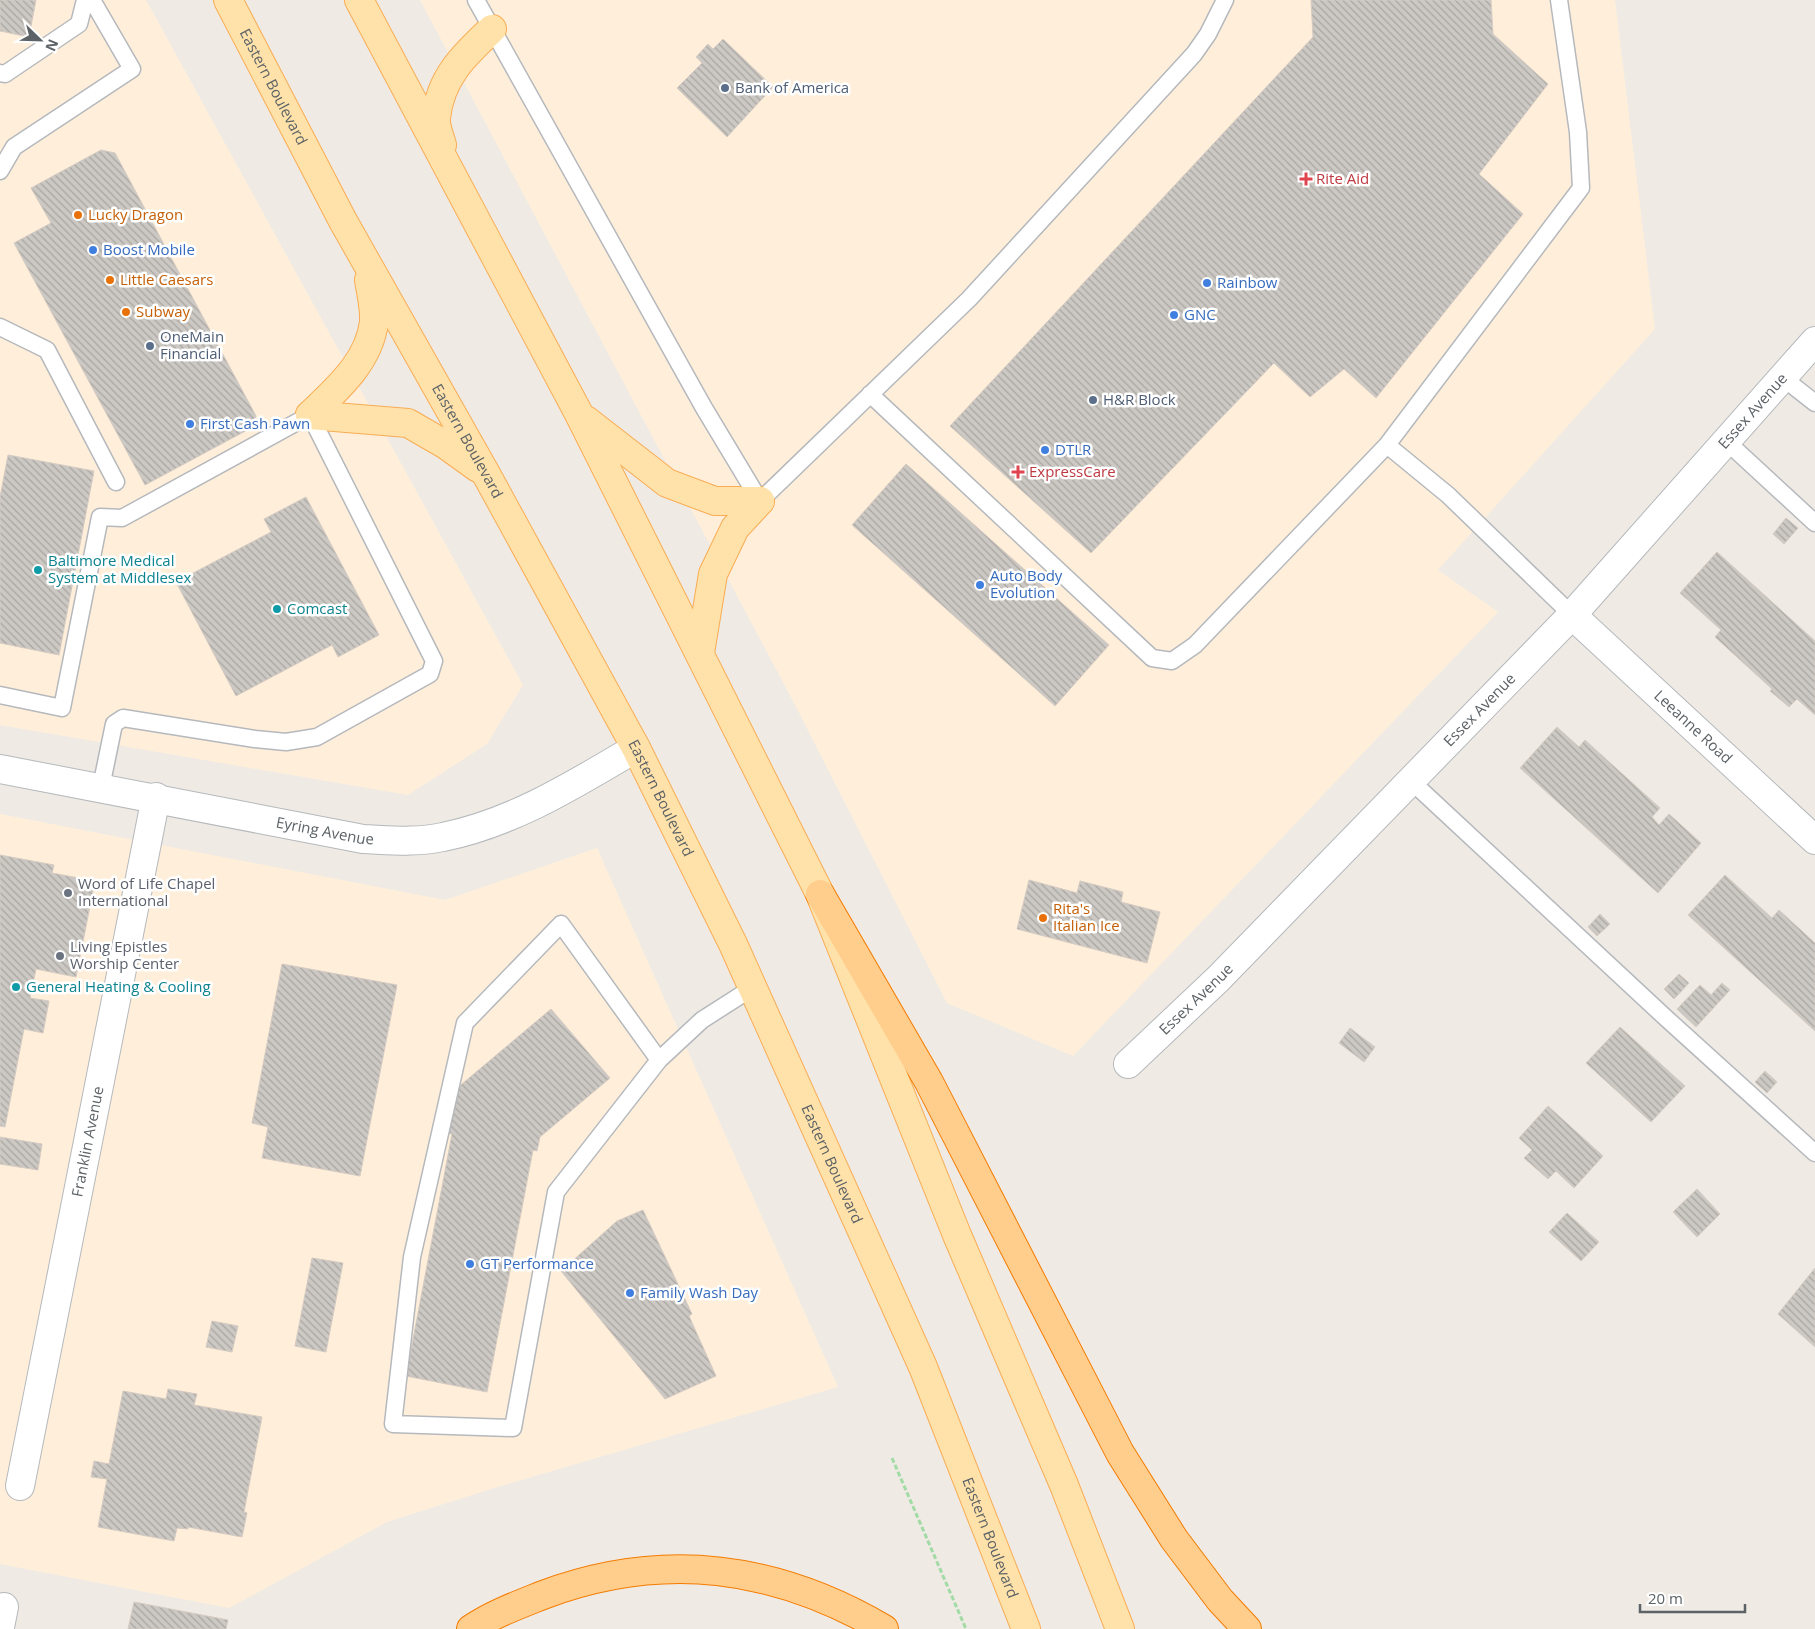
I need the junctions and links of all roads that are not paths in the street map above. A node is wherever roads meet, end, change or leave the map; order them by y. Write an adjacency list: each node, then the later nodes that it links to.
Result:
1 (85, 0): 9 (lane)
2 (92, 0): 11 (lane)
3 (228, 0): 12 (main road, Eastern Boulevard)
4 (359, 0): 10 (main road)
5 (476, 0): 8 (lane)
6 (1226, 0): 16 (lane)
7 (1559, 0): 21 (lane)
8 (492, 29): 10 (main road); 24 (lane)
9 (0, 73)
10 (447, 166): 18 (main road)
11 (0, 171)
12 (368, 266): 19 (main road); 22 (main road, Eastern Boulevard)
13 (0, 327): 23 (lane)
14 (1815, 342): 15 (street, Essex Avenue)
15 (1782, 378): 17 (lane); 20 (street, Essex Avenue)
16 (870, 394): 21 (lane); 24 (lane)
17 (1815, 403)
18 (579, 414): 24 (main road); 27 (main road)
19 (310, 415): 22 (main road); 28 (lane); 32 (lane)
20 (1726, 441): 25 (lane); 26 (street, Essex Avenue)
21 (1387, 445): 26 (lane)
22 (486, 474): 29 (main road, Eastern Boulevard)
23 (116, 482)
24 (760, 500): 27 (main road)
25 (1815, 524)
26 (1572, 615): 31 (street, Essex Avenue); 34 (street, Leeanne Road)
27 (700, 653): 35 (main road)
28 (0, 695)
29 (636, 748): 33 (street, Eyring Avenue); 36 (main road, Eastern Boulevard)
30 (0, 769): 32 (street, Eyring Avenue)
31 (1410, 780): 38 (street, Essex Avenue); 39 (lane)
32 (101, 787): 33 (street, Eyring Avenue)
33 (156, 798): 40 (street, Franklin Avenue)
34 (1815, 840)
35 (820, 894): 44 (main road); 45 (highway)
36 (752, 988): 37 (lane); 43 (main road, Eastern Boulevard)
37 (659, 1060): 37 (lane)
38 (1128, 1064)
39 (1815, 1153)
40 (20, 1486)
41 (471, 1629): 42 (highway)
42 (884, 1629)
43 (1026, 1629)
44 (1120, 1629)
45 (1247, 1629)

